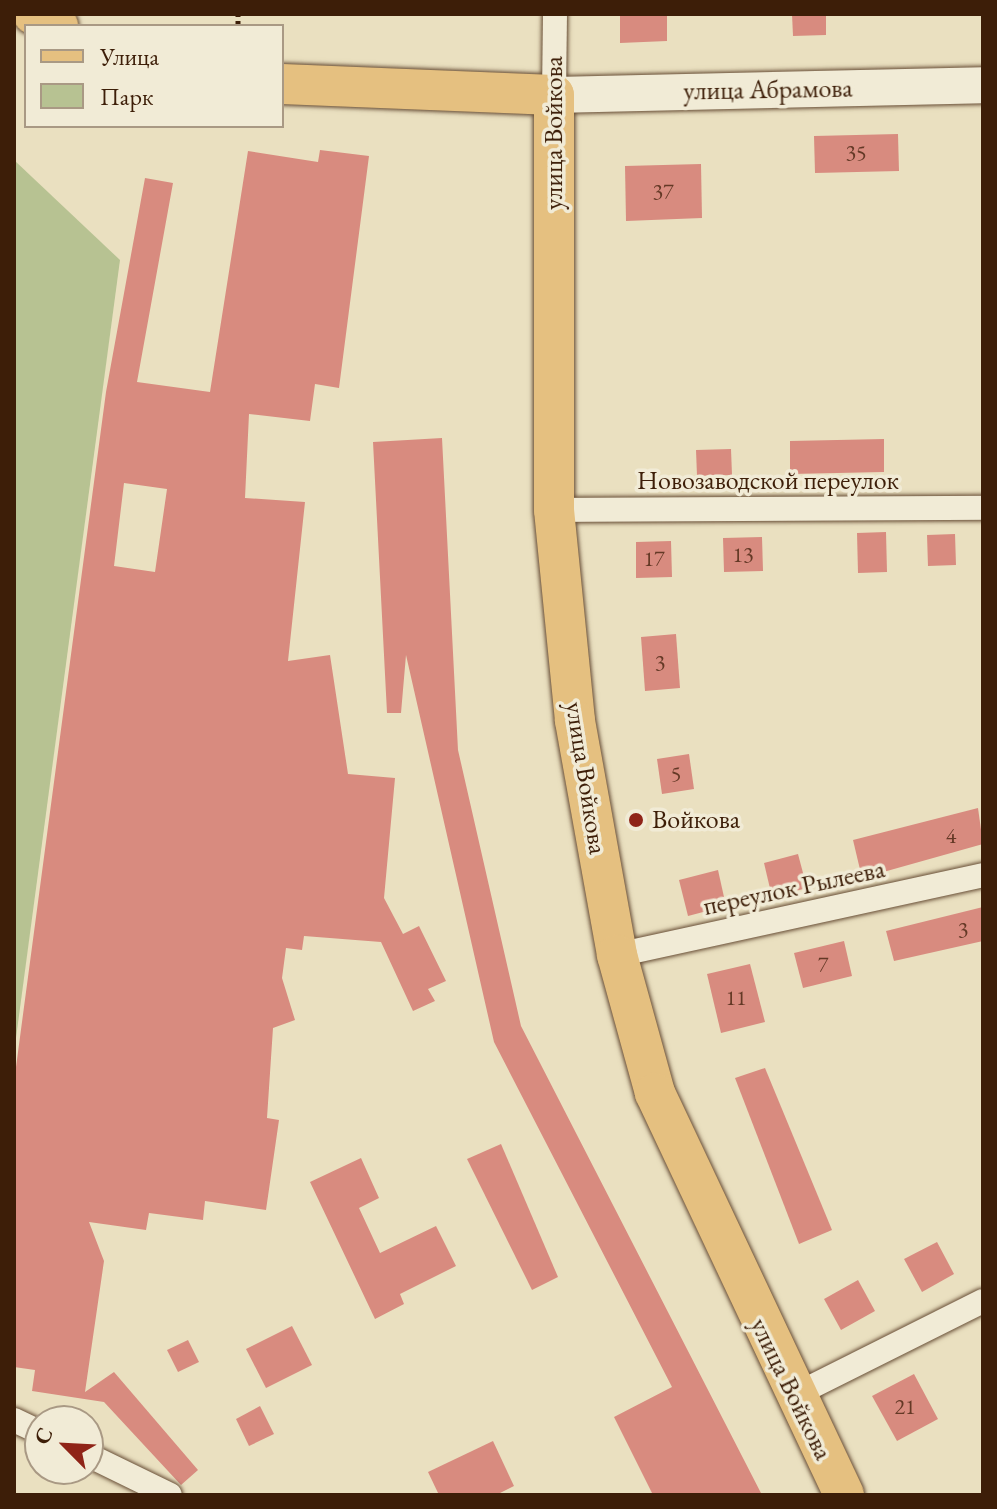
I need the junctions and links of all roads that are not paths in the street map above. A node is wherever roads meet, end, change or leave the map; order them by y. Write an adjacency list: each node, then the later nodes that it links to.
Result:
1 (33, 14): 3 (main road)
2 (555, 14): 6 (street, улица Войкова)
3 (54, 24)
4 (284, 84): 6 (main road)
5 (983, 85): 6 (street, улица Абрамова)
6 (554, 95): 8 (main road, улица Войкова)
7 (983, 508): 8 (street, Новозаводской переулок)
8 (554, 510): 10 (main road, улица Войкова)
9 (983, 875): 10 (street, переулок Рылеева)
10 (617, 955): 12 (main road, улица Войкова)
11 (983, 1301): 12 (street)
12 (793, 1396): 15 (main road, улица Войкова)
13 (104, 1463): 14 (street)
14 (170, 1495)
15 (844, 1495)

